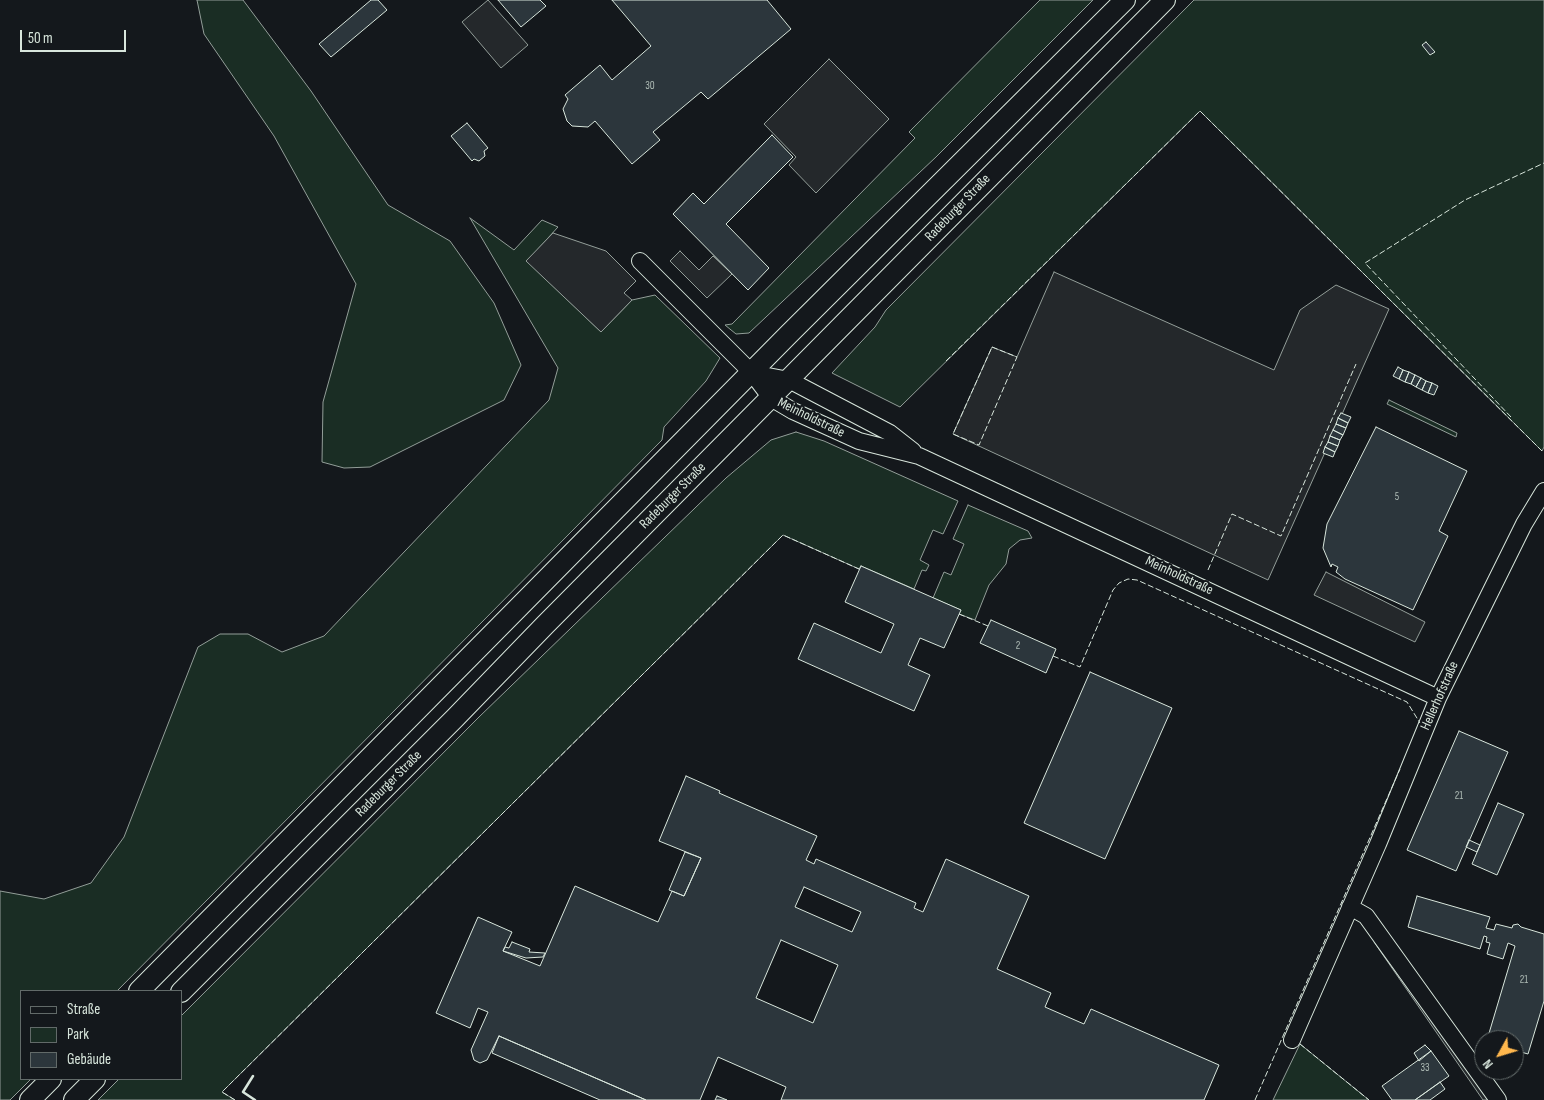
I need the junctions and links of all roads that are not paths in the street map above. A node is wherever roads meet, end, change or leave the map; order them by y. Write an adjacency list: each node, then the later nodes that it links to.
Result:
1 (1124, 0): 4 (main road, Radeburger Straße)
2 (1165, 0): 5 (main road, Radeburger Straße)
3 (640, 261): 4 (street)
4 (752, 373): 5 (street, Meinholdstraße); 6 (street, Meinholdstraße); 11 (main road, Radeburger Straße)
5 (789, 380): 6 (main road, Radeburger Straße); 7 (street, Meinholdstraße)
6 (771, 398): 7 (street, Meinholdstraße); 12 (main road, Radeburger Straße)
7 (919, 456): 9 (street, Meinholdstraße)
8 (1544, 491): 9 (street, Hellerhofstraße)
9 (1438, 698): 10 (street, Hellerhofstraße)
10 (1350, 906): 13 (street, Hellerhofstraße); 18 (street)
11 (139, 990)
12 (182, 991)
13 (1292, 1040)
14 (50, 1080): 16 (main road)
15 (94, 1080): 17 (main road)
16 (30, 1100)
17 (74, 1100)
18 (1498, 1100)

